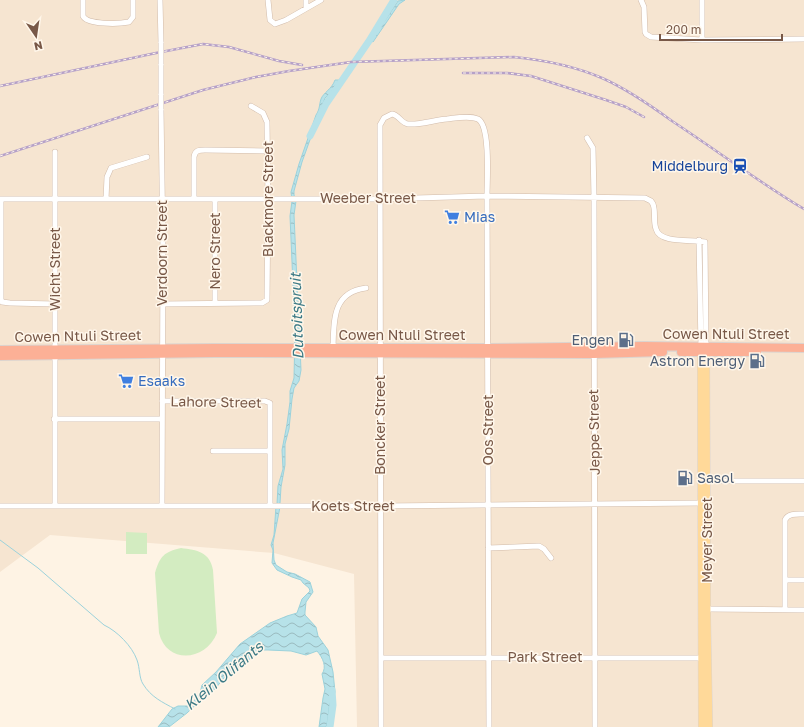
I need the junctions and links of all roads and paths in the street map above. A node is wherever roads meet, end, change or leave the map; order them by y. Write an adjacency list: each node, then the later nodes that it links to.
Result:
1 (83, 0): 2 (street)
2 (133, 0)
3 (160, 0): 19 (street, Verdoorn Street, bridge)
4 (268, 0): 9 (street)
5 (306, 0): 9 (street)
6 (321, 0): 9 (street)
7 (642, 0): 11 (street)
8 (702, 0): 11 (street)
9 (306, 8)
10 (804, 39): 11 (street)
11 (702, 40)
12 (252, 106): 15 (street, Blackmore Street)
13 (380, 124): 18 (street, Oos Street); 26 (street, Boncker Street)
14 (587, 138): 21 (street, Jeppe Street)
15 (267, 151): 20 (street, Blackmore Street); 24 (street)
16 (55, 152): 27 (street, Wicht Street)
17 (147, 157): 23 (street)
18 (487, 196): 21 (street, Weeber Street); 26 (street, Weeber Street); 41 (street, Oos Street)
19 (162, 198): 23 (street, Weeber Street); 24 (street, Weeber Street); 33 (street, Verdoorn Street)
20 (268, 198): 25 (street, Weeber Street); 26 (street, Weeber Street); 31 (street, Blackmore Street)
21 (594, 198): 28 (street, Weeber Street); 42 (street, Jeppe Street)
22 (0, 199): 27 (street, Weeber Street); 32 (street)
23 (106, 199): 27 (street, Weeber Street)
24 (194, 199): 25 (street, Weeber Street)
25 (215, 199): 31 (street, Nero Street)
26 (380, 199): 40 (street, Boncker Street)
27 (55, 200): 32 (street, Wicht Street)
28 (698, 240): 29 (street, Weeber Street); 37 (street, Meyer Street)
29 (705, 242): 37 (street, Meyer Street)
30 (366, 288): 34 (street)
31 (215, 303): 33 (street)
32 (55, 304): 43 (street, Wicht Street)
33 (162, 304): 38 (street, Verdoorn Street)
34 (333, 348): 39 (highway, Cowen Ntuli Street); 40 (highway, Cowen Ntuli Street)
35 (804, 348): 37 (highway, Cowen Ntuli Street)
36 (0, 350): 43 (highway, Cowen Ntuli Street)
37 (703, 350): 42 (highway, Cowen Ntuli Street); 44 (highway, Cowen Ntuli Street); 51 (main road, Meyer Street)
38 (162, 351): 39 (highway, Cowen Ntuli Street); 43 (highway, Cowen Ntuli Street); 46 (street, Verdoorn Street)
39 (304, 351): 40 (highway, Cowen Ntuli Street)
40 (380, 351): 41 (highway, Cowen Ntuli Street); 60 (street, Boncker Street)
41 (487, 351): 42 (highway, Cowen Ntuli Street); 55 (street, Oos Street)
42 (594, 351): 56 (street, Jeppe Street)
43 (55, 352): 45 (highway, Cowen Ntuli Street); 47 (street, Wicht Street)
44 (804, 352)
45 (0, 356)
46 (162, 401): 48 (street, Verdoorn Street); 50 (street, Lahore Street)
47 (54, 419): 48 (street); 54 (street, Wicht Street)
48 (162, 419): 58 (street, Verdoorn Street)
49 (213, 450): 50 (street)
50 (270, 451): 59 (street)
51 (704, 481): 52 (street); 53 (main road, Meyer Street)
52 (804, 481)
53 (703, 503): 56 (street, Koets Street); 66 (main road, Meyer Street); 72 (main road)
54 (55, 505): 57 (street, Koets Street); 58 (street, Koets Street)
55 (488, 505): 56 (street, Koets Street); 60 (street, Koets Street); 62 (street, Oos Street)
56 (595, 505): 70 (street, Jeppe Street)
57 (0, 506)
58 (162, 506): 59 (street, Koets Street)
59 (273, 506): 60 (street, Koets Street)
60 (380, 506): 71 (street, Boncker Street)
61 (804, 514): 64 (street)
62 (488, 548): 63 (street); 69 (street, Oos Street)
63 (551, 558)
64 (784, 580): 65 (street); 67 (street)
65 (804, 580)
66 (707, 609): 67 (street); 72 (main road, Meyer Street)
67 (785, 610): 68 (street)
68 (804, 610)
69 (489, 657): 70 (street, Park Street); 71 (street, Park Street); 74 (street, Oos Street)
70 (595, 657): 72 (street, Park Street); 75 (street, Jeppe Street)
71 (381, 658): 73 (street, Boncker Street)
72 (705, 658): 76 (main road); 77 (main road, Meyer Street)
73 (381, 727)
74 (489, 727)
75 (595, 727)
76 (702, 727)
77 (709, 727)

